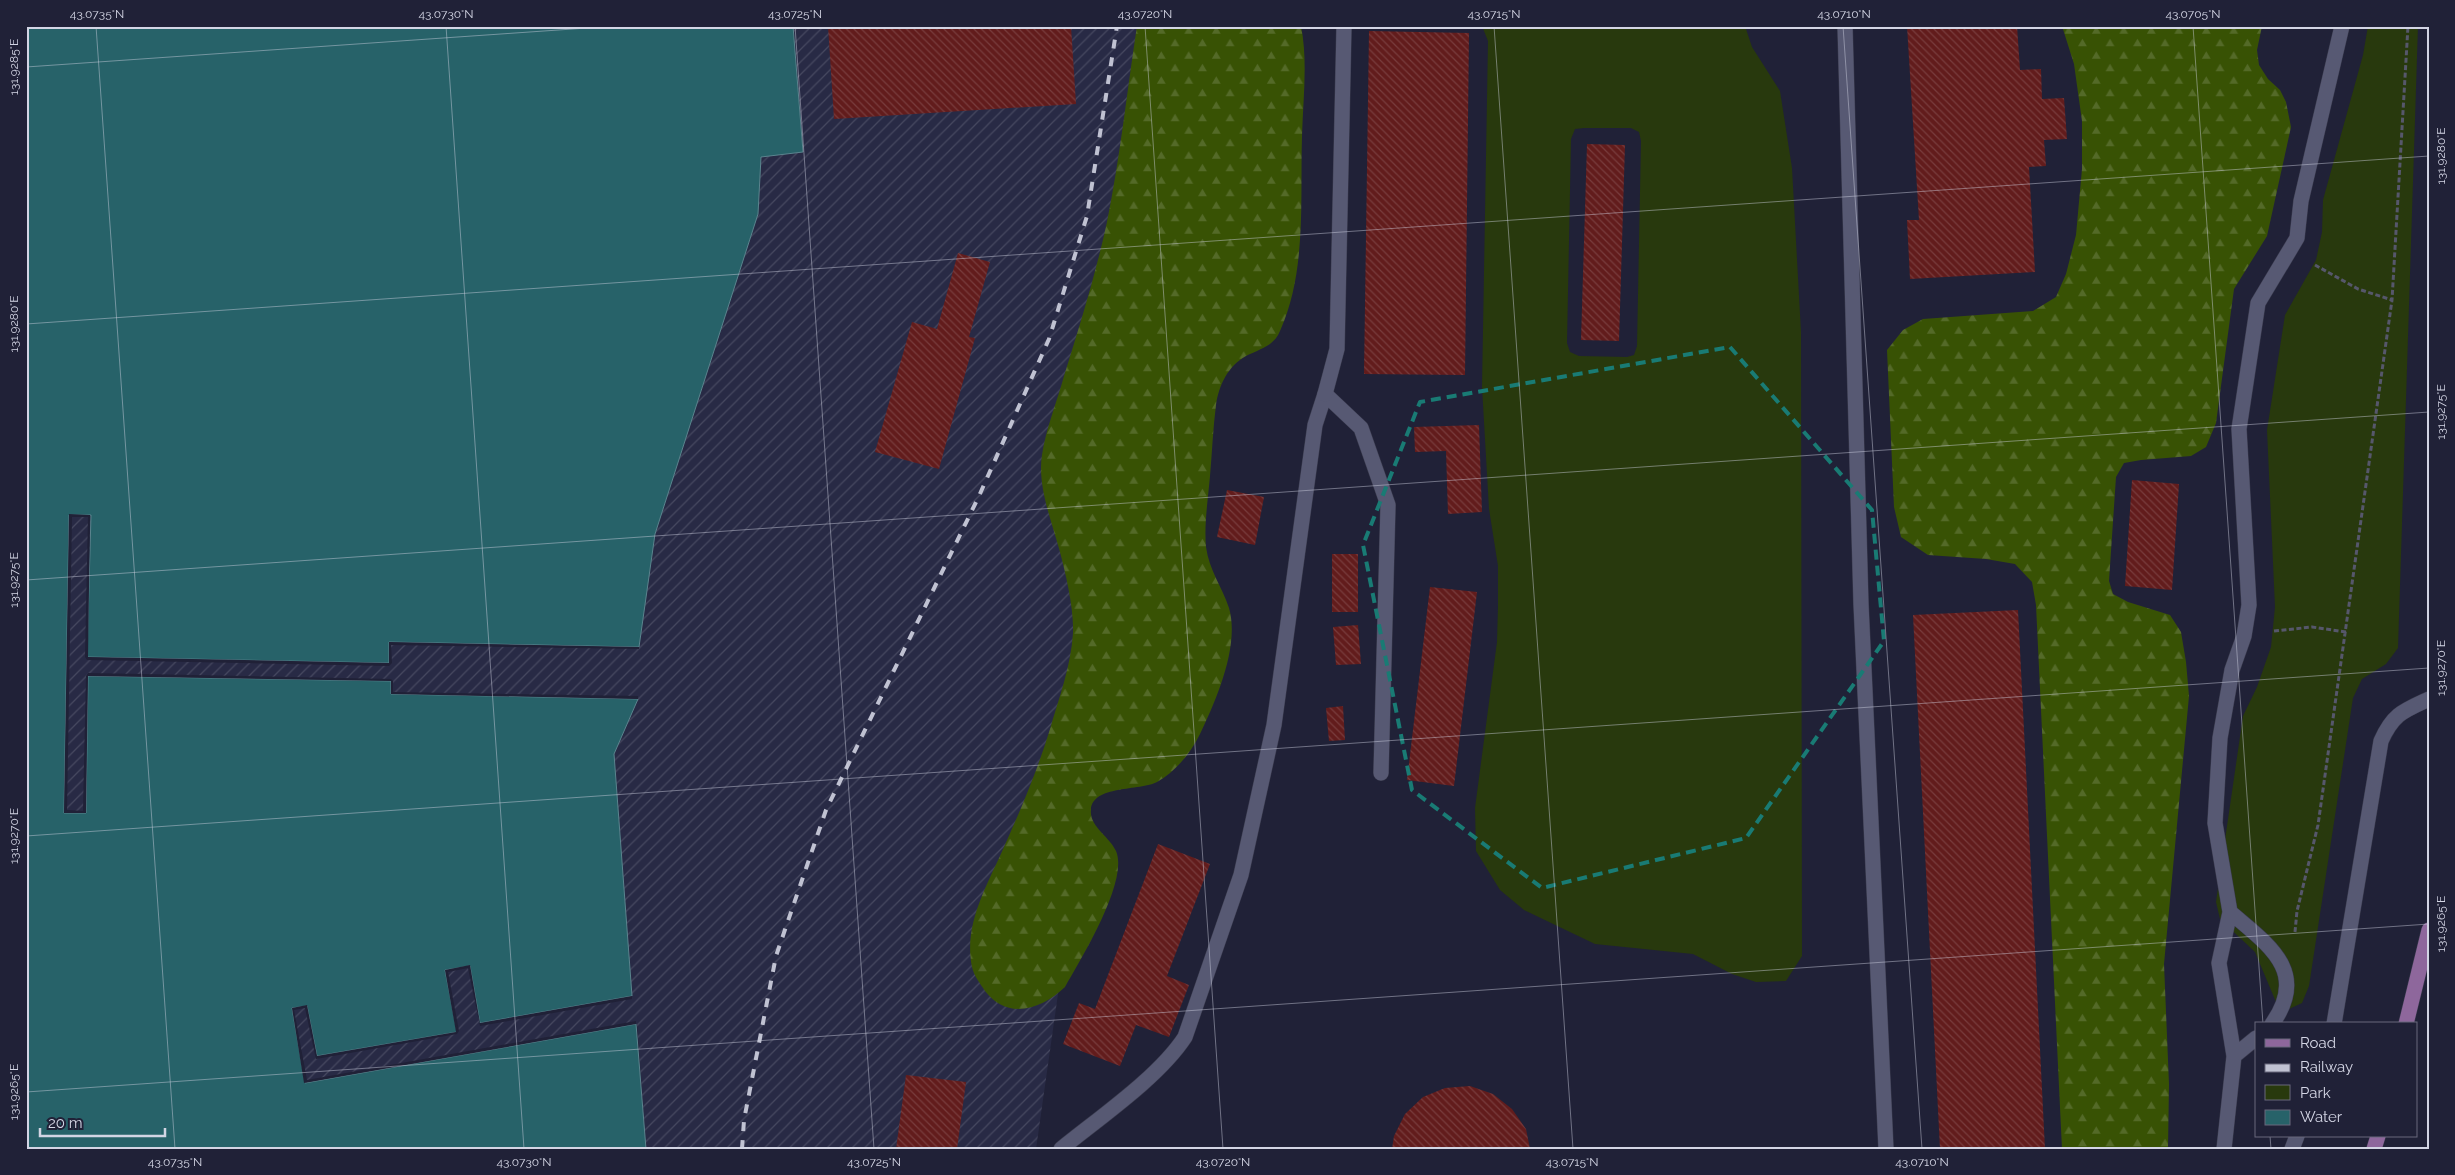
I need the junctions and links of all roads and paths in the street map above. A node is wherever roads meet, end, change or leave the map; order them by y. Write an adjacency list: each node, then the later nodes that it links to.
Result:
1 (1344, 26): 7 (street)
2 (1845, 26): 21 (street)
3 (2342, 26): 5 (street)
4 (2408, 26): 6 (path)
5 (2297, 238): 6 (path); 9 (street)
6 (2392, 300): 8 (path)
7 (1325, 394): 11 (street); 20 (street)
8 (2346, 632): 9 (path); 14 (path)
9 (2244, 636): 12 (street)
10 (2429, 699): 16 (street)
11 (1381, 774)
12 (2230, 912): 14 (street); 19 (street)
13 (2429, 930): 17 (main road)
14 (2286, 971): 15 (street)
15 (2273, 1022)
16 (2334, 1022)
17 (2406, 1022)
18 (2255, 1039): 19 (street)
19 (2234, 1056): 22 (street)
20 (1061, 1149)
21 (1886, 1149)
22 (2224, 1149)

